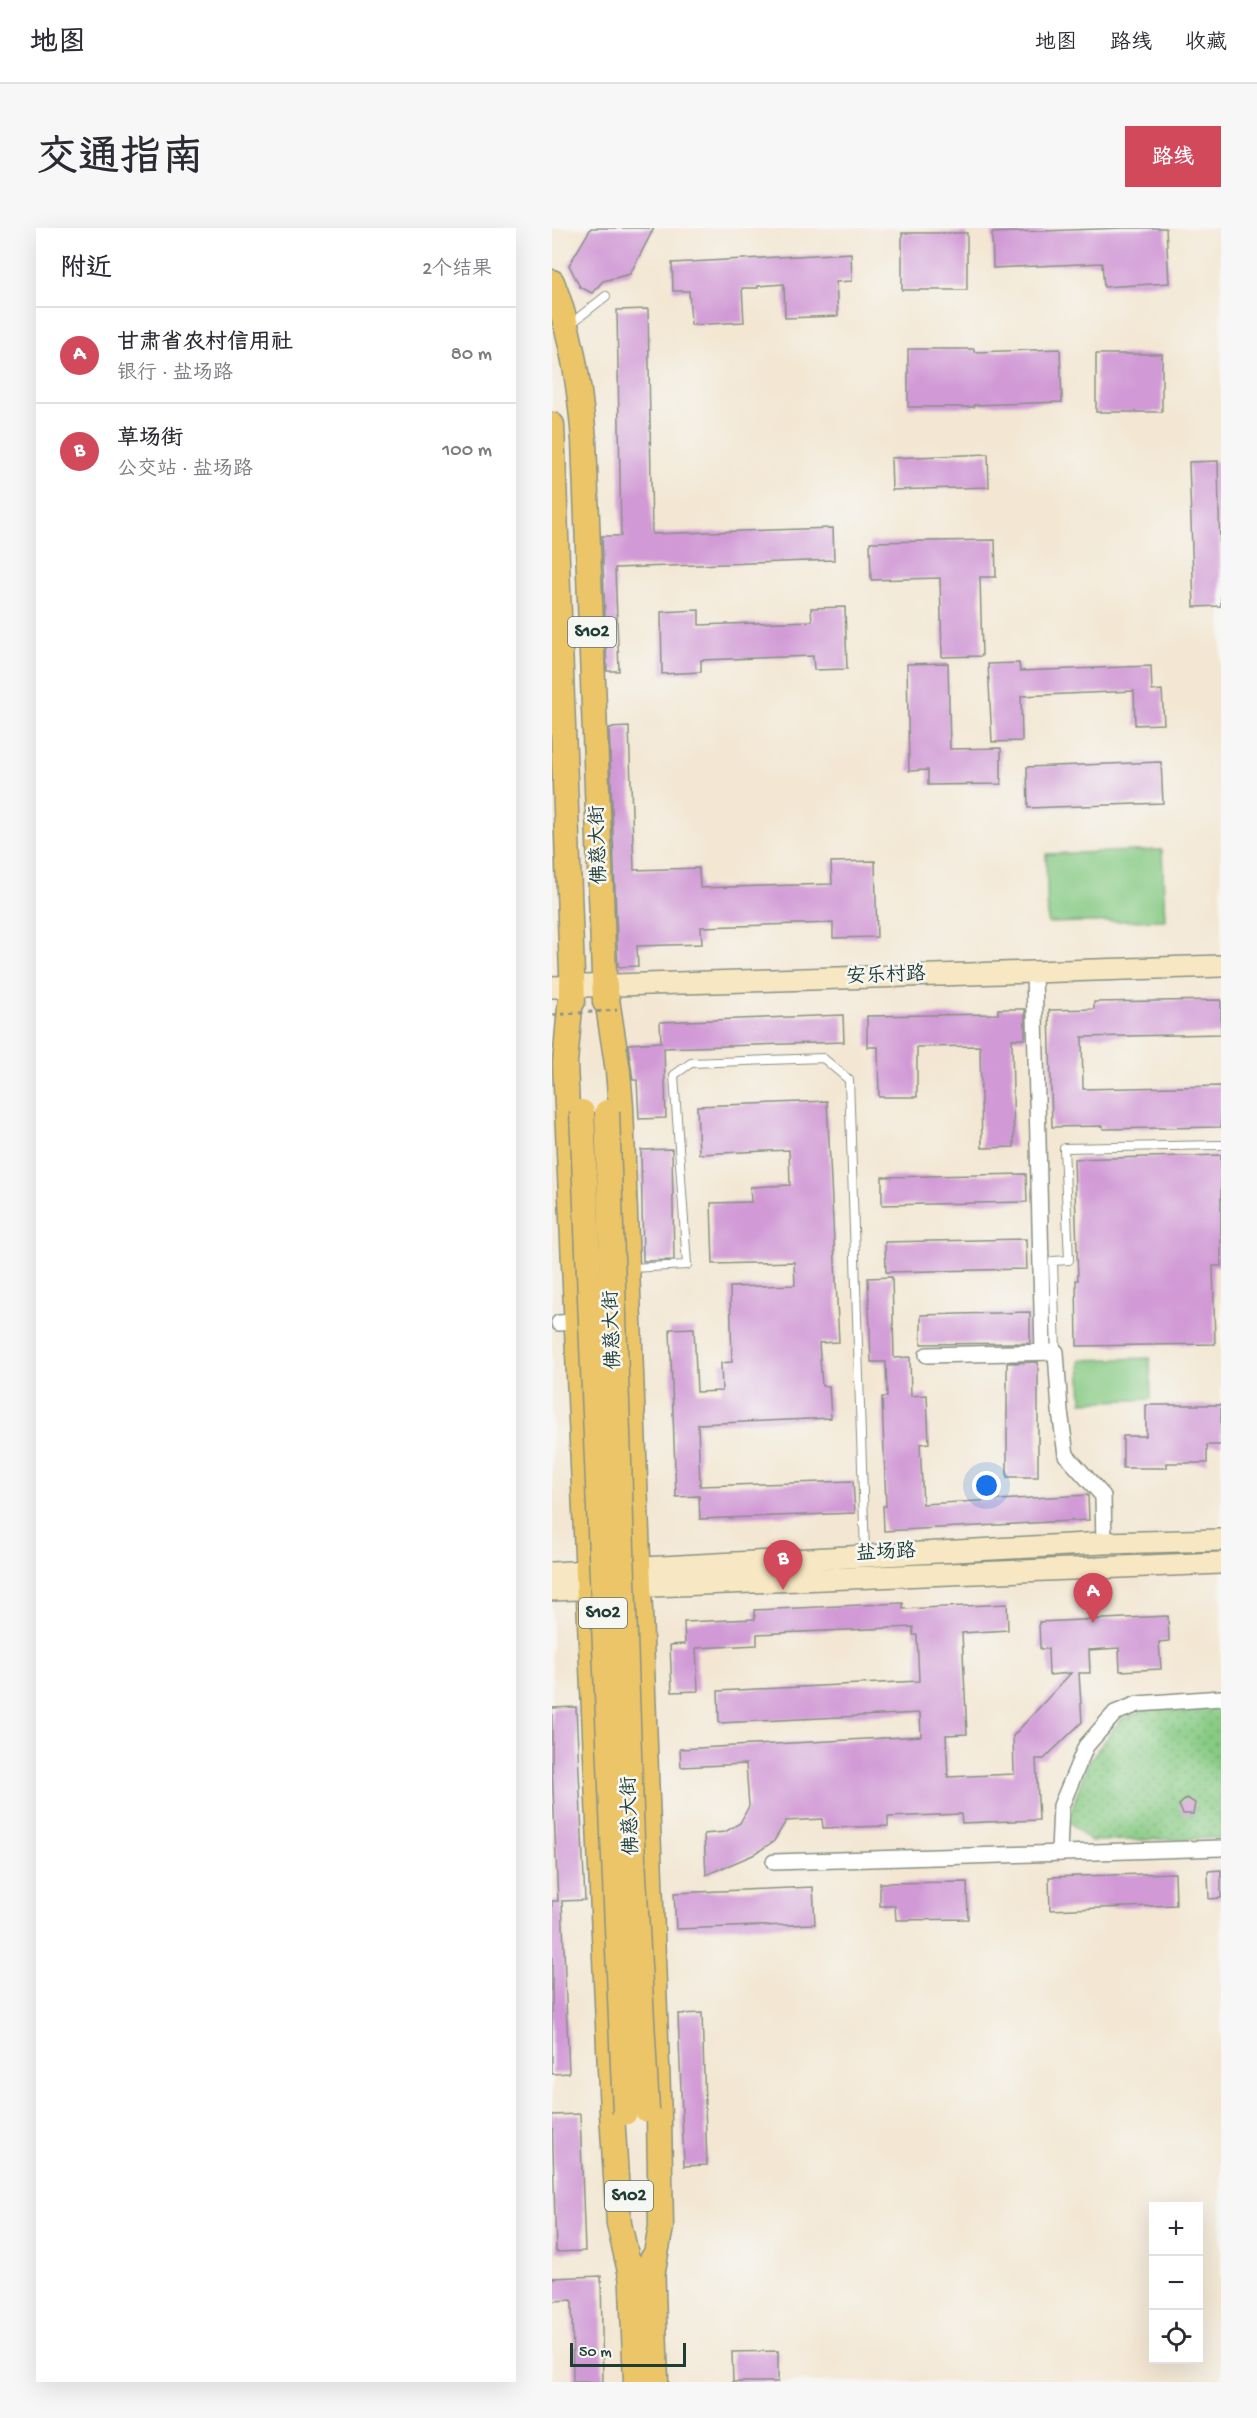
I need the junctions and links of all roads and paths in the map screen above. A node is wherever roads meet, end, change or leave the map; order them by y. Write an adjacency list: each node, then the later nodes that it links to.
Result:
1 (552, 282): 3 (main road, 佛慈大街 / S102)
2 (606, 296): 3 (lane)
3 (566, 327): 7 (main road, 佛慈大街 / S102)
4 (552, 425): 8 (main road, 佛慈大街 / S102)
5 (1221, 966): 6 (main road, 安乐村路)
6 (1034, 972): 7 (main road, 安乐村路); 13 (street)
7 (605, 986): 8 (main road, 安乐村路); 12 (main road); 27 (main road, 佛慈大街 / S102, bridge)
8 (562, 987): 21 (main road); 27 (main road, 佛慈大街 / S102, bridge)
9 (617, 1010): 10 (path, bridge)
10 (552, 1015)
11 (1221, 1145): 13 (lane)
12 (627, 1268): 17 (lane); 20 (main road)
13 (1050, 1352): 14 (street); 16 (street)
14 (927, 1355)
15 (1221, 1540): 16 (main road, 盐场路)
16 (1104, 1543): 17 (main road, 盐场路)
17 (865, 1555): 20 (main road, 盐场路)
18 (1221, 1563): 20 (main road, 盐场路)
19 (552, 1573): 21 (main road, 盐场路)
20 (639, 1577): 21 (main road, 盐场路); 28 (main road)
21 (587, 1580): 22 (main road, 盐场路); 28 (main road)
22 (552, 1590)
23 (1221, 1698): 25 (street)
24 (1221, 1848): 25 (street)
25 (1059, 1852): 26 (street)
26 (774, 1862)
27 (636, 2111): 28 (main road, 佛慈大街 / S102)
28 (642, 2278): 29 (main road, 佛慈大街 / S102); 30 (main road, 佛慈大街 / S102)
29 (636, 2382)
30 (656, 2382)

